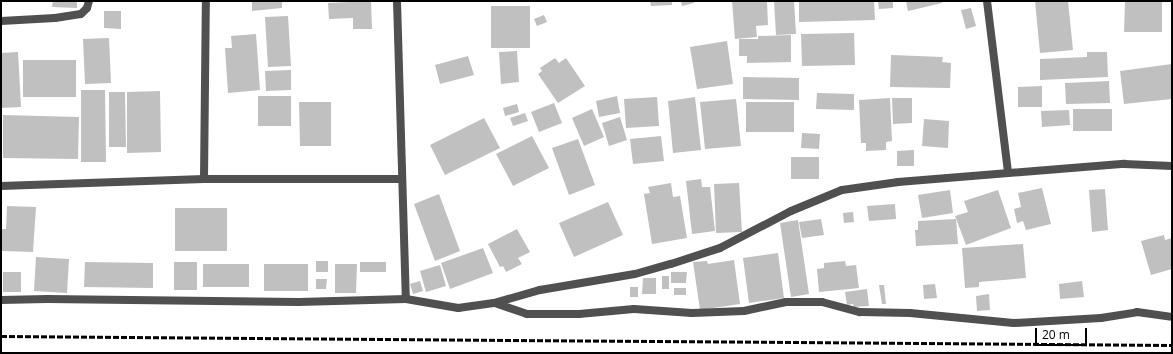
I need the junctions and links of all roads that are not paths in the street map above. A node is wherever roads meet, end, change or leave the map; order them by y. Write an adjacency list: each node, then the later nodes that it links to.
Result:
1 (89, 1): 5 (street)
2 (206, 1): 8 (street)
3 (397, 1): 9 (street)
4 (987, 1): 7 (street)
5 (1, 21)
6 (1172, 166): 7 (street)
7 (1008, 173): 13 (street)
8 (204, 179): 9 (street); 10 (street)
9 (401, 179): 11 (street)
10 (1, 186)
11 (406, 299): 12 (street); 13 (street)
12 (1, 300)
13 (494, 303): 14 (street)
14 (1172, 317)

